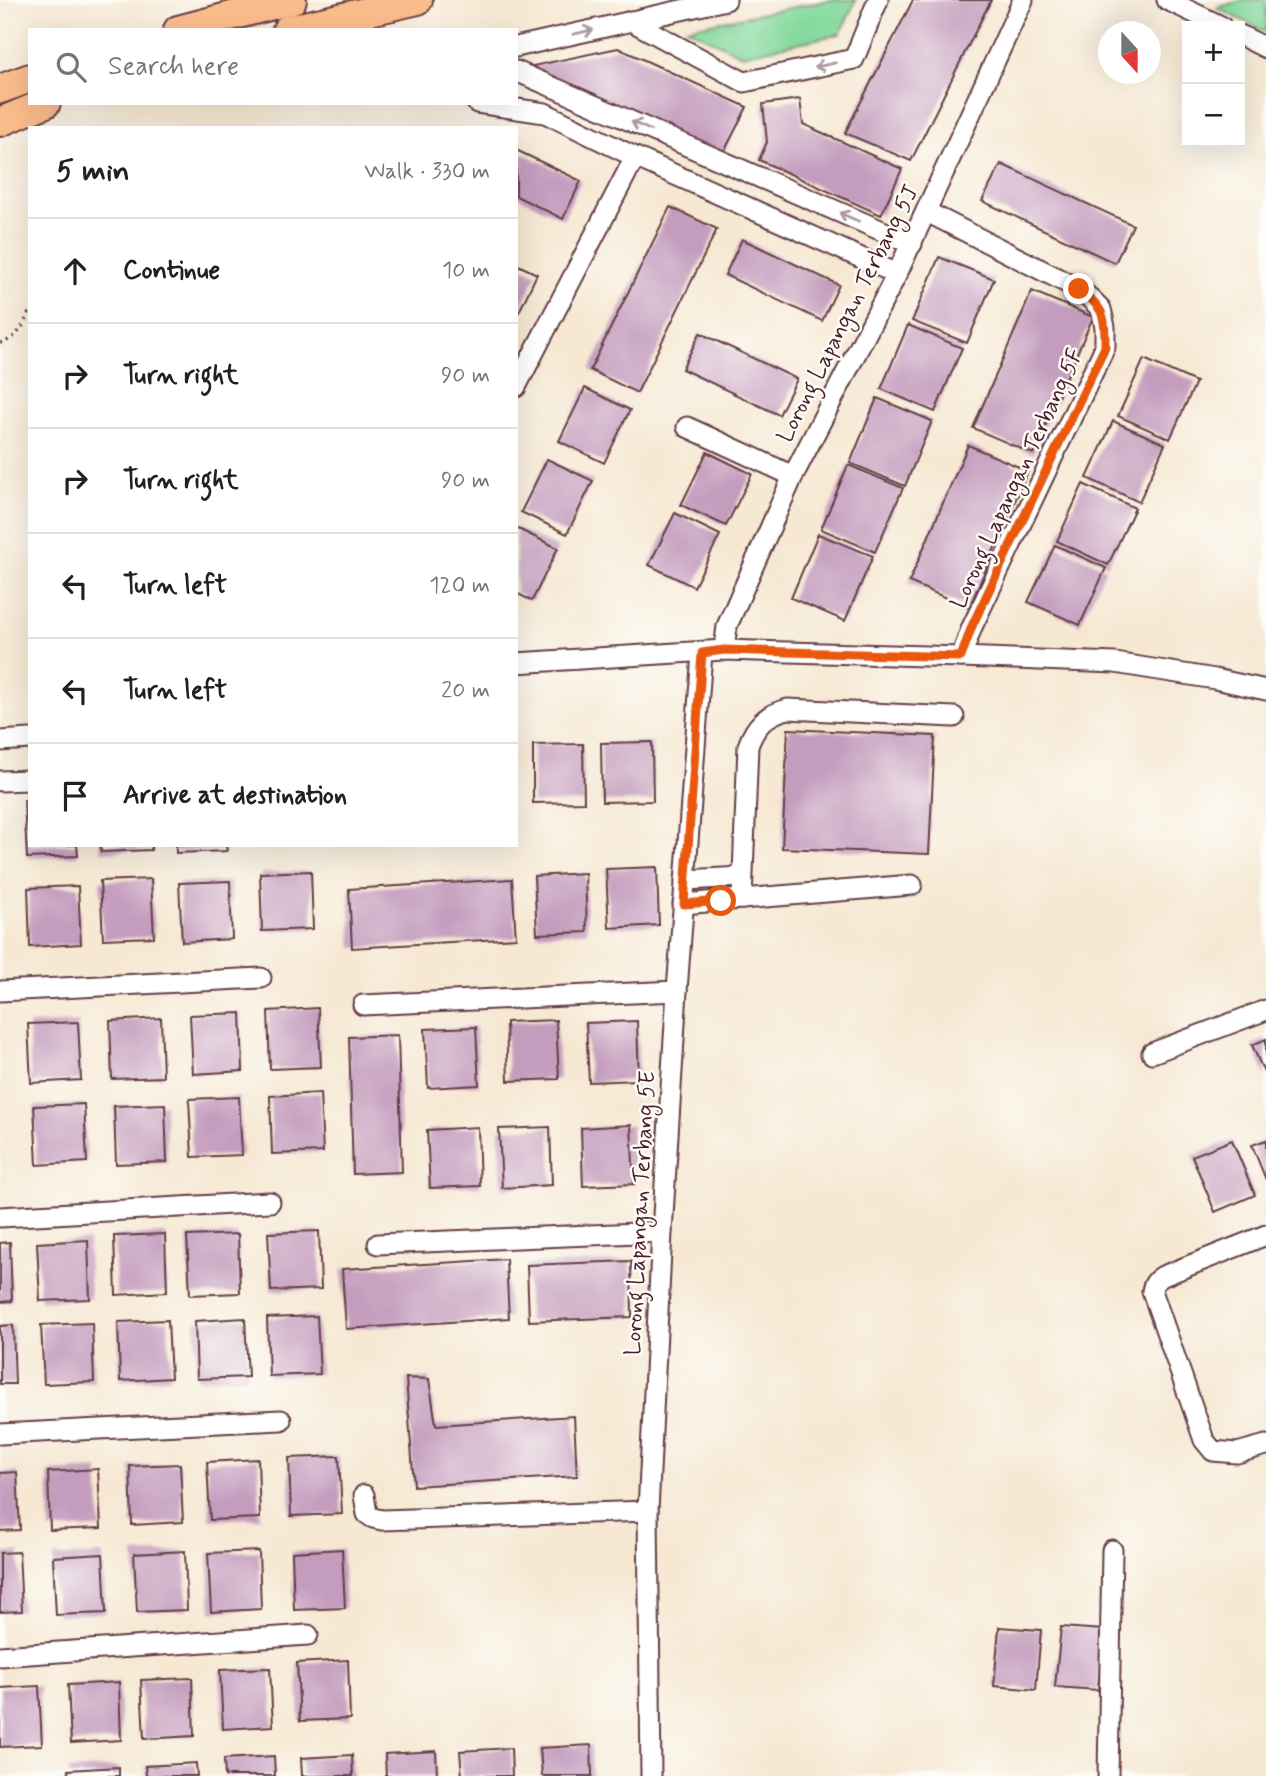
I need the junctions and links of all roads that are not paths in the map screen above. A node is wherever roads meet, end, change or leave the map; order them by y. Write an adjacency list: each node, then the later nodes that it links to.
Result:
1 (292, 0): 9 (highway)
2 (418, 0): 10 (highway)
3 (726, 0): 7 (street)
4 (878, 0): 7 (street, one-way to 7)
5 (1023, 0): 21 (street, Lorong Lapangan Terbang 5J)
6 (1175, 1): 8 (street)
7 (631, 21): 12 (street, one-way to 7)
8 (1212, 21)
9 (186, 28)
10 (296, 28)
11 (1245, 38): 13 (street)
12 (518, 47)
13 (1266, 48)
14 (518, 72): 22 (street, one-way to 14)
15 (28, 79): 16 (highway)
16 (0, 89)
17 (41, 105): 19 (highway)
18 (491, 105): 20 (street)
19 (0, 122)
20 (635, 157): 23 (street); 24 (street)
21 (927, 212): 22 (street, Lorong Lapangan Terbang 5J); 30 (street, Lorong Lapangan Terbang 5F)
22 (912, 244): 23 (street, Lorong Lapangan Terbang 5J)
23 (897, 274): 27 (street, Lorong Lapangan Terbang 5J)
24 (523, 355): 25 (street)
25 (518, 378)
26 (687, 427): 27 (street)
27 (793, 476): 28 (street, Lorong Lapangan Terbang 5J)
28 (724, 650): 29 (street); 30 (street)
29 (702, 653): 31 (street); 39 (street, Lorong Lapangan Terbang 5E)
30 (961, 657): 32 (street)
31 (518, 663)
32 (1266, 690)
33 (954, 717): 38 (street)
34 (28, 739): 35 (street)
35 (0, 741)
36 (28, 780): 37 (street)
37 (0, 781)
38 (742, 877): 39 (street); 41 (street)
39 (685, 880): 42 (street, Lorong Lapangan Terbang 5E)
40 (912, 885): 41 (street)
41 (742, 900): 42 (street)
42 (684, 904): 45 (street, Lorong Lapangan Terbang 5E)
43 (261, 978): 44 (street)
44 (0, 991)
45 (677, 991): 46 (street); 51 (street, Lorong Lapangan Terbang 5E)
46 (363, 1005)
47 (1266, 1010): 48 (street)
48 (1152, 1053)
49 (270, 1202): 50 (street)
50 (0, 1217)
51 (662, 1232): 53 (street); 58 (street, Lorong Lapangan Terbang 5E)
52 (1266, 1235): 56 (street)
53 (378, 1244)
54 (281, 1420): 55 (street)
55 (0, 1434)
56 (1266, 1445)
57 (364, 1495): 58 (street)
58 (648, 1511): 62 (street, Lorong Lapangan Terbang 5E)
59 (1112, 1550): 63 (street)
60 (309, 1635): 61 (street)
61 (0, 1656)
62 (651, 1776)
63 (1108, 1776)

